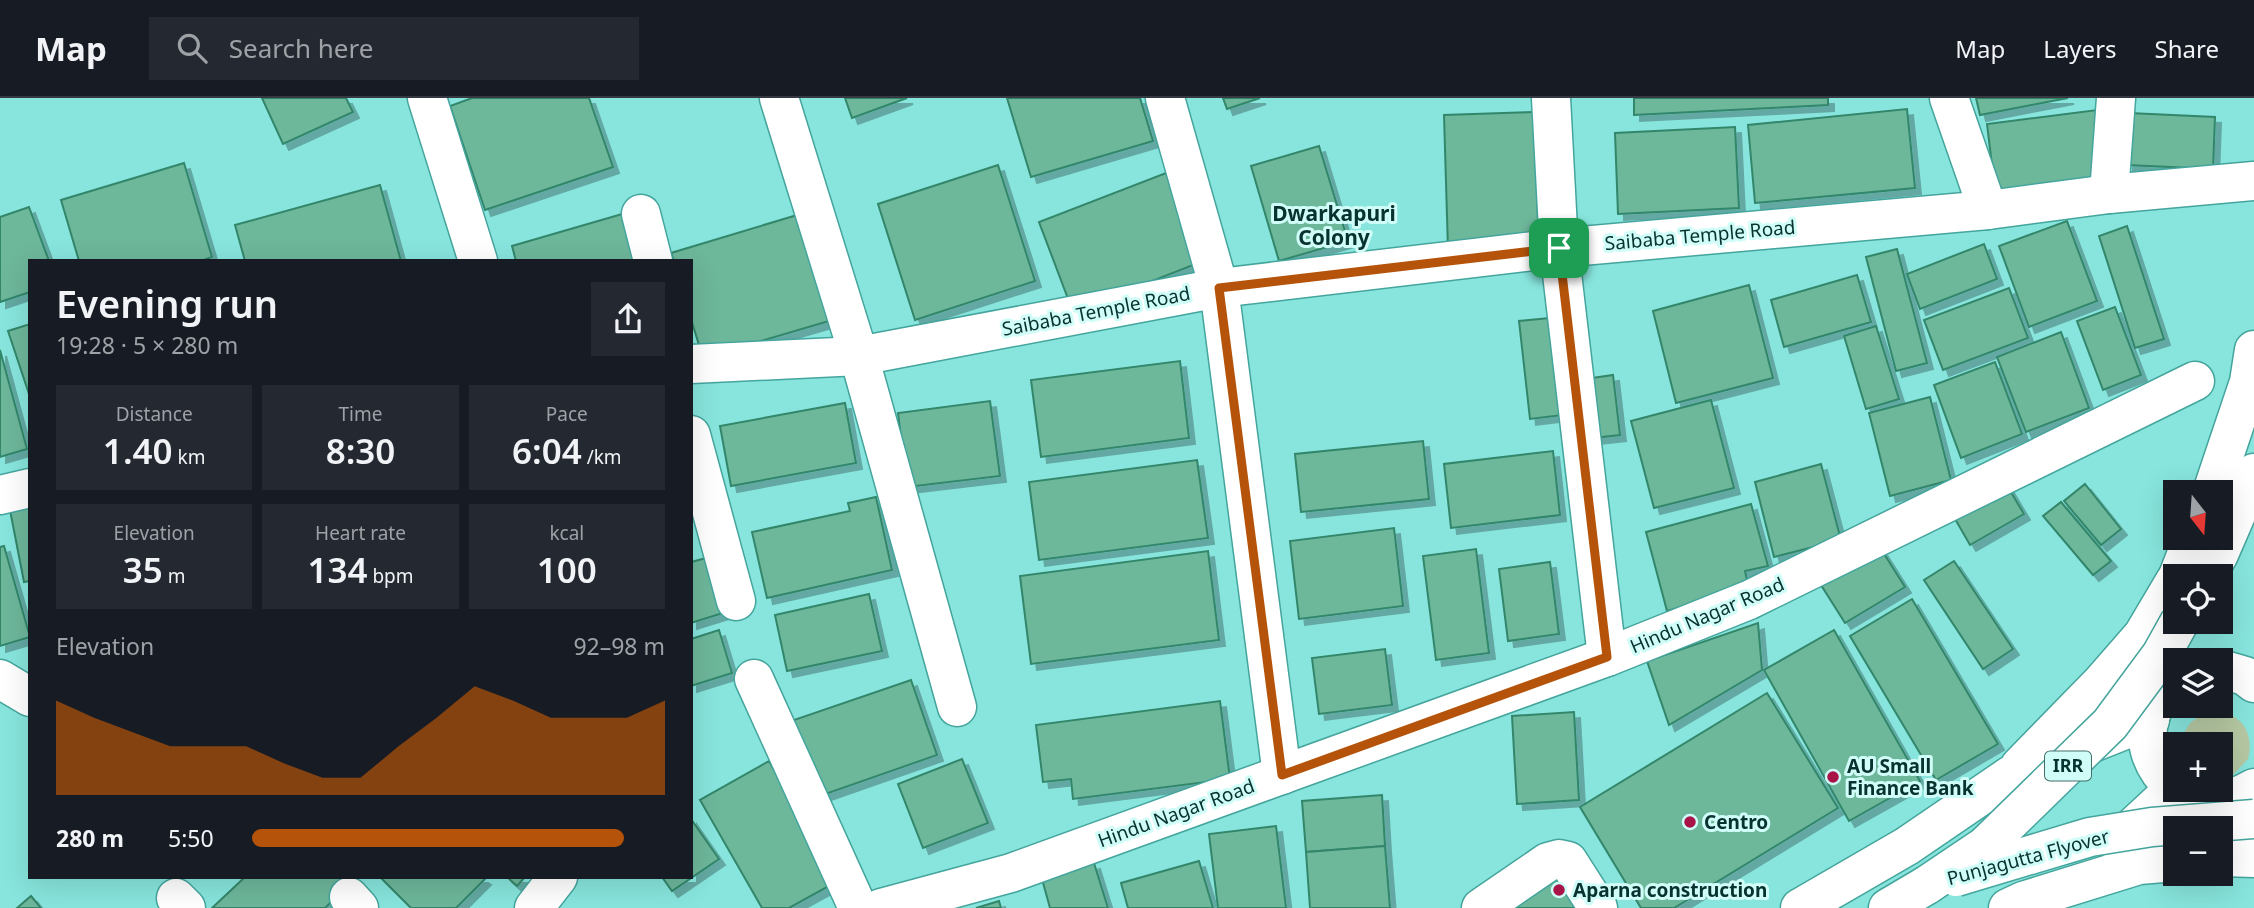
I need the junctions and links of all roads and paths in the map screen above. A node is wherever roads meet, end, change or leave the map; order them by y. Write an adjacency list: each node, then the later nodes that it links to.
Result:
1 (427, 98): 12 (street)
2 (779, 98): 16 (street)
3 (1165, 98): 14 (street)
4 (1551, 98): 11 (street)
5 (1949, 98): 9 (street)
6 (2116, 98): 8 (street)
7 (2254, 181): 8 (street, Saibaba Temple Road)
8 (2109, 194): 9 (street, Saibaba Temple Road)
9 (1988, 210): 11 (street, Saibaba Temple Road)
10 (641, 214): 13 (street)
11 (1559, 248): 14 (street, Saibaba Temple Road); 28 (street)
12 (477, 259)
13 (652, 259)
14 (1219, 288): 16 (street, Saibaba Temple Road); 37 (street)
15 (2254, 350): 21 (street)
16 (859, 356): 17 (street, Saibaba Temple Road); 35 (street)
17 (693, 364)
18 (2195, 381): 28 (street, Hindu Nagar Road)
19 (693, 442): 25 (street)
20 (2254, 473): 24 (street)
21 (2216, 480)
22 (28, 488): 23 (street)
23 (0, 495)
24 (2213, 564)
25 (736, 601)
26 (2163, 601): 38 (street)
27 (2173, 634): 49 (street, Punjagutta Flyover / IRR, bridge)
28 (1607, 657): 37 (street, Hindu Nagar Road)
29 (2233, 672): 32 (street)
30 (0, 679): 34 (street)
31 (754, 679): 52 (street)
32 (2254, 682)
33 (2163, 691): 36 (street)
34 (28, 696)
35 (957, 707)
36 (2150, 720): 38 (street, IRR); 39 (street)
37 (1282, 775): 53 (street, Hindu Nagar Road)
38 (2011, 775): 56 (street, IRR)
39 (2163, 776)
40 (2254, 788): 41 (street)
41 (2233, 799)
42 (2163, 800): 50 (street)
43 (2215, 802): 44 (street)
44 (2254, 820): 49 (street, Punjagutta Flyover, bridge)
45 (2233, 857): 46 (street)
46 (2254, 858)
47 (2163, 863): 50 (street)
48 (556, 879): 51 (street)
49 (1927, 885): 57 (street, Punjagutta Flyover / IRR)
50 (2028, 900)
51 (534, 908)
52 (858, 908)
53 (881, 908)
54 (1480, 908): 55 (street)
55 (1598, 908)
56 (1800, 908)
57 (1888, 908)

